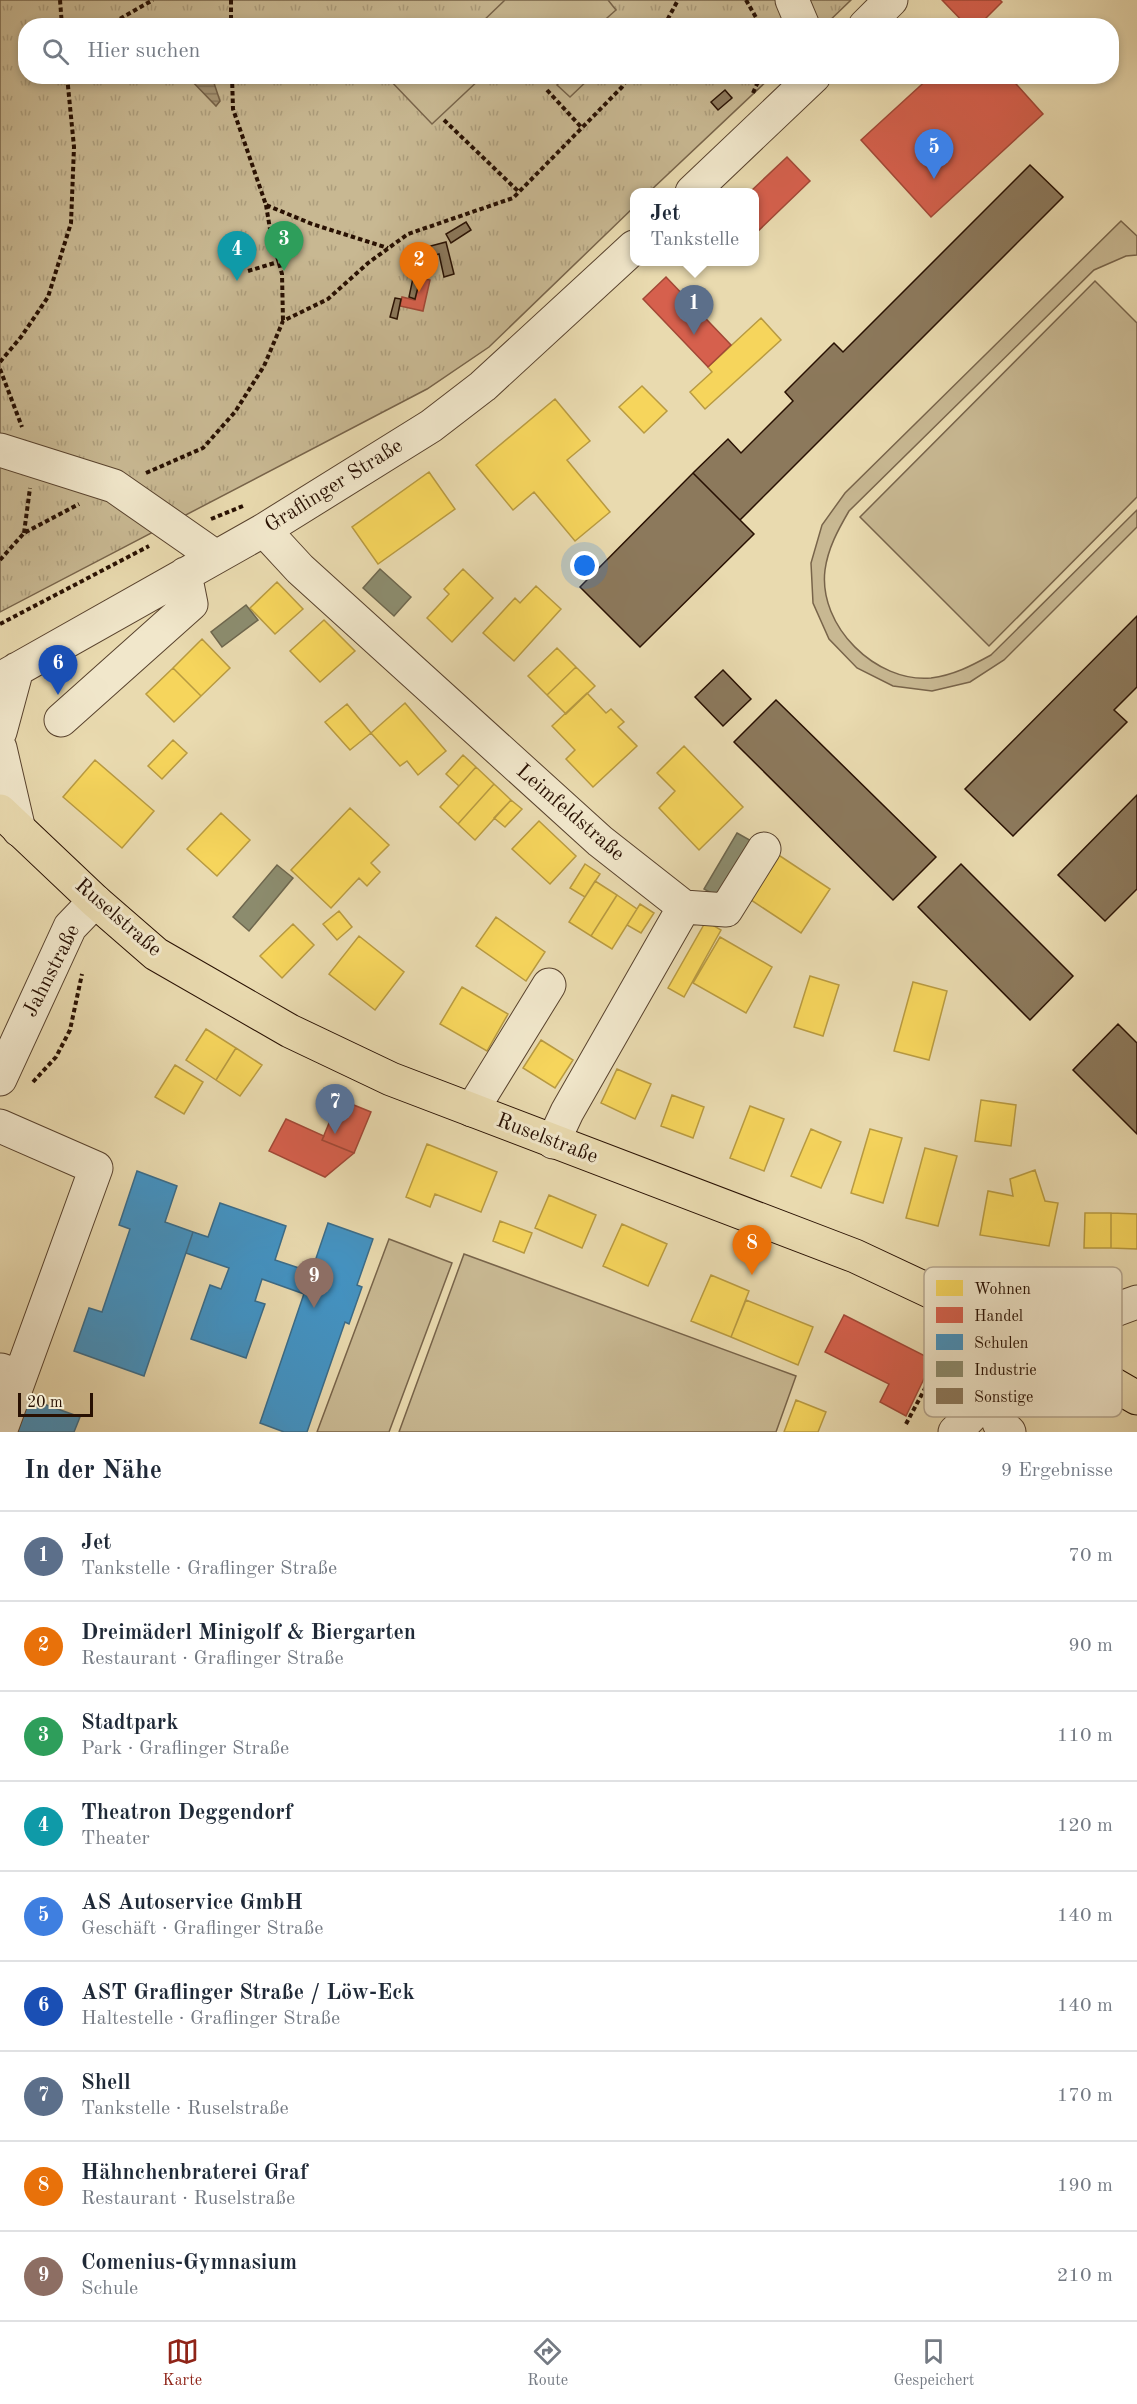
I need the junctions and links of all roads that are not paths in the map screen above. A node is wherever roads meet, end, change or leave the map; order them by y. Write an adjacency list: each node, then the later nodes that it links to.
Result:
1 (792, 0): 3 (street)
2 (891, 0): 4 (street)
3 (800, 18)
4 (873, 18)
5 (806, 84): 6 (street)
6 (696, 188)
7 (630, 251): 9 (street, Graflinger Straße)
8 (0, 450): 10 (street)
9 (257, 516): 10 (street, Graflinger Straße); 19 (street, Leimfeldstraße)
10 (216, 557): 11 (street, Graflinger Straße)
11 (185, 574): 12 (street, Graflinger Straße); 13 (street)
12 (9, 674): 14 (street)
13 (61, 720)
14 (0, 732)
15 (0, 748): 16 (street)
16 (10, 820): 18 (main road, Ruselstraße)
17 (764, 849): 19 (street)
18 (95, 901): 21 (street, Jahnstraße); 22 (main road, Ruselstraße)
19 (684, 907): 24 (street)
20 (549, 985): 22 (street)
21 (15, 1081)
22 (472, 1110): 24 (main road, Ruselstraße)
23 (0, 1126): 28 (street)
24 (553, 1142): 25 (main road, Ruselstraße)
25 (924, 1288)
26 (1137, 1302): 27 (street)
27 (1122, 1307)
28 (10, 1373): 32 (street)
29 (1122, 1389): 30 (main road, Ruselstraße)
30 (1137, 1398)
31 (970, 1417): 33 (street)
32 (0, 1432)
33 (955, 1432)

